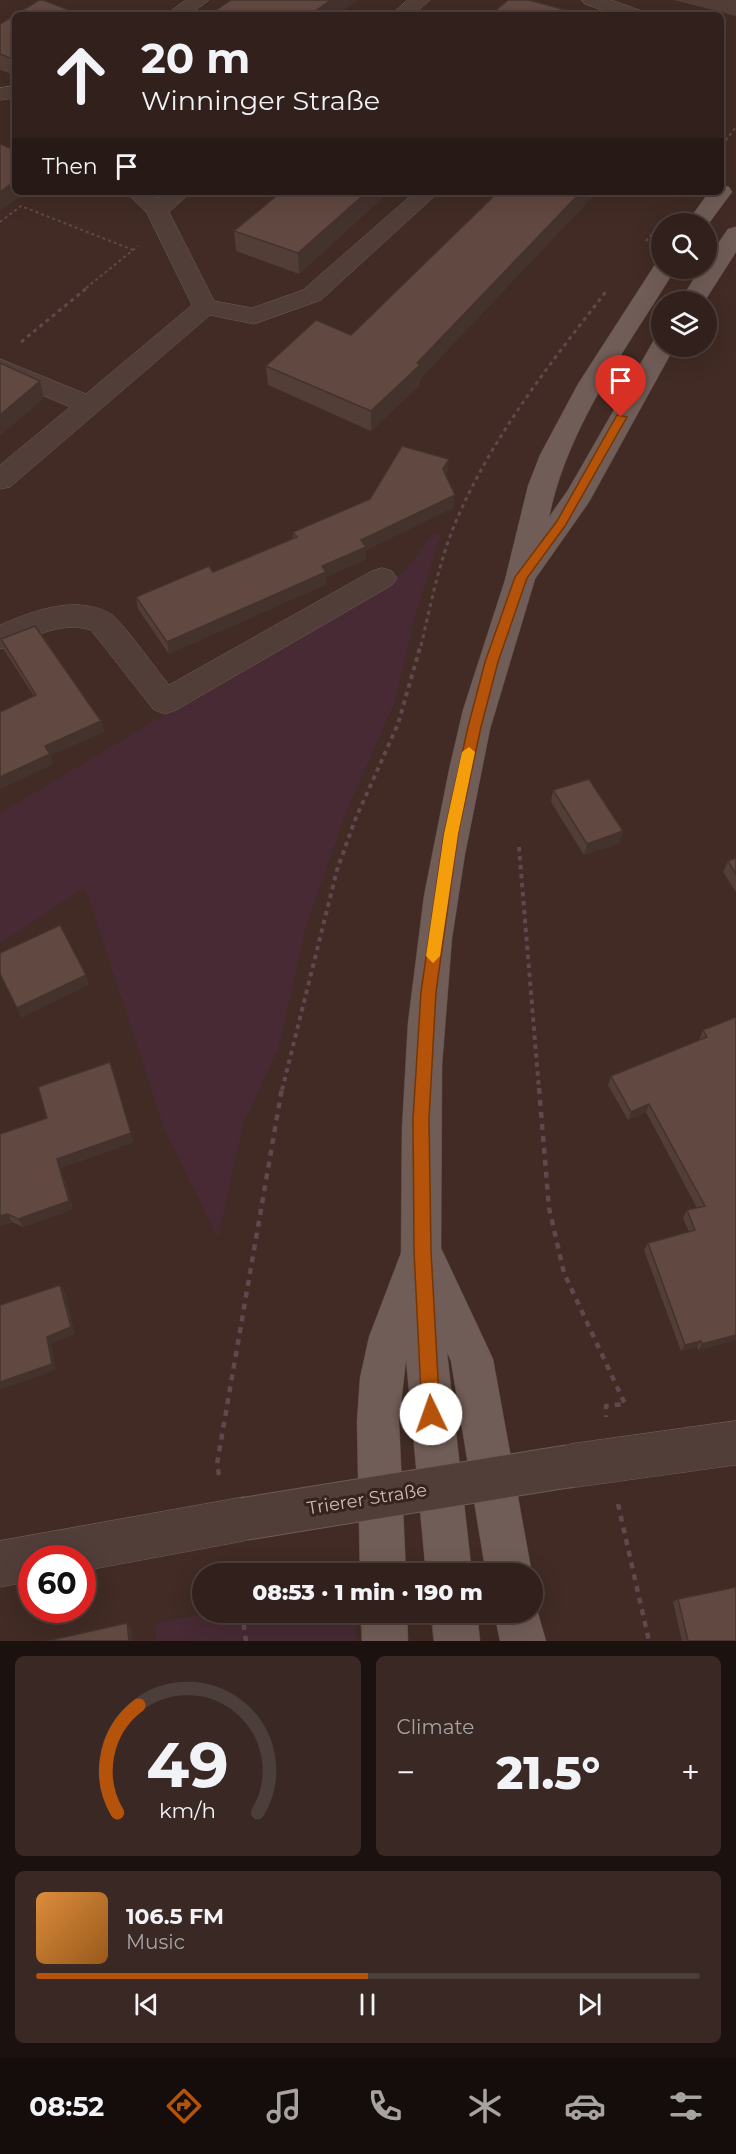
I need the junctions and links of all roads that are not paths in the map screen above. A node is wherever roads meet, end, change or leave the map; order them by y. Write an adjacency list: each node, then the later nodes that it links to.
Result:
1 (199, 0): 5 (street)
2 (420, 0): 6 (street)
3 (592, 0): 7 (street)
4 (648, 0): 8 (street)
5 (181, 12)
6 (405, 12)
7 (625, 12)
8 (633, 12)
9 (140, 195): 14 (street)
10 (178, 195): 14 (street)
11 (425, 195): 18 (street)
12 (718, 195): 13 (main road)
13 (705, 213)
14 (161, 218): 18 (street)
15 (736, 234): 17 (main road)
16 (657, 279): 23 (main road)
17 (698, 291)
18 (205, 307): 21 (street)
19 (657, 357): 23 (main road)
20 (0, 367): 21 (street)
21 (88, 405): 22 (street)
22 (0, 480)
23 (521, 577): 26 (main road)
24 (382, 578): 25 (street)
25 (0, 638)
26 (422, 1251): 28 (main road); 29 (main road); 30 (main road)
27 (736, 1443): 31 (street, Trierer Straße, bridge)
28 (383, 1563)
29 (448, 1563)
30 (507, 1563)
31 (0, 1564)
32 (385, 1623): 35 (main road)
33 (455, 1623): 36 (main road)
34 (519, 1623): 37 (main road)
35 (386, 1641)
36 (457, 1641)
37 (523, 1641)

